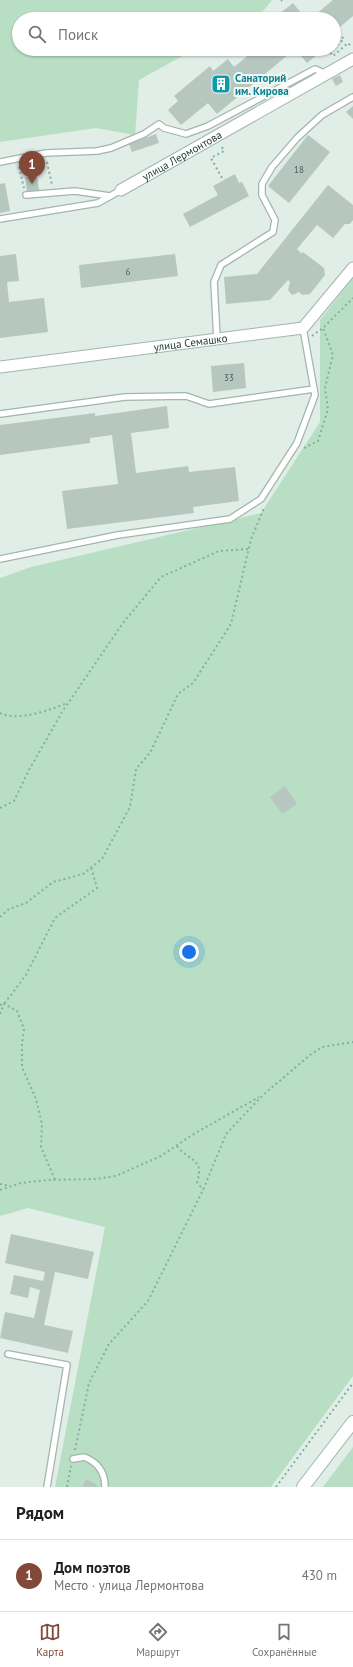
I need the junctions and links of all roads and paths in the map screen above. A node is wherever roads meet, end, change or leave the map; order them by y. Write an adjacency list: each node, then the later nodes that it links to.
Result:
1 (341, 49): 2 (path)
2 (353, 49)
3 (353, 59): 4 (street, улица Лермонтова)
4 (326, 74): 6 (street, улица Лермонтова); 7 (lane)
5 (353, 97): 20 (lane)
6 (216, 136): 10 (path); 12 (street, улица Лермонтова)
7 (46, 153): 8 (lane); 11 (path)
8 (17, 159): 9 (lane); 13 (path)
9 (0, 162)
10 (223, 180)
11 (52, 188)
12 (121, 190): 14 (lane, улица Лермонтова)
13 (26, 195): 14 (lane)
14 (111, 196): 15 (lane, улица Лермонтова)
15 (0, 219)
16 (353, 268): 19 (street)
17 (353, 298): 18 (path)
18 (324, 328): 19 (path); 24 (path)
19 (305, 334): 20 (street, улица Семашко); 22 (lane)
20 (216, 340): 21 (street, улица Семашко)
21 (0, 367)
22 (314, 389): 23 (lane); 27 (lane)
23 (0, 414)
24 (302, 449)
25 (265, 506): 26 (path)
26 (249, 548): 28 (path); 31 (path)
27 (0, 559)
28 (68, 703): 29 (path); 30 (path)
29 (0, 713)
30 (0, 808)
31 (91, 867): 32 (path); 33 (path)
32 (0, 917)
33 (4, 1004): 34 (path); 35 (path); 39 (path)
34 (0, 1005)
35 (0, 1014)
36 (353, 1042): 37 (path)
37 (262, 1096): 38 (path); 43 (path)
38 (177, 1146): 39 (path); 43 (path)
39 (55, 1180): 41 (path)
40 (0, 1184): 41 (path)
41 (11, 1186): 42 (path)
42 (0, 1190)
43 (203, 1190): 47 (path)
44 (8, 1354): 48 (lane)
45 (353, 1383): 51 (path)
46 (353, 1422): 52 (main road)
47 (73, 1459): 49 (path); 50 (lane)
48 (47, 1487)
49 (67, 1487)
50 (105, 1487)
51 (276, 1487)
52 (303, 1487)

